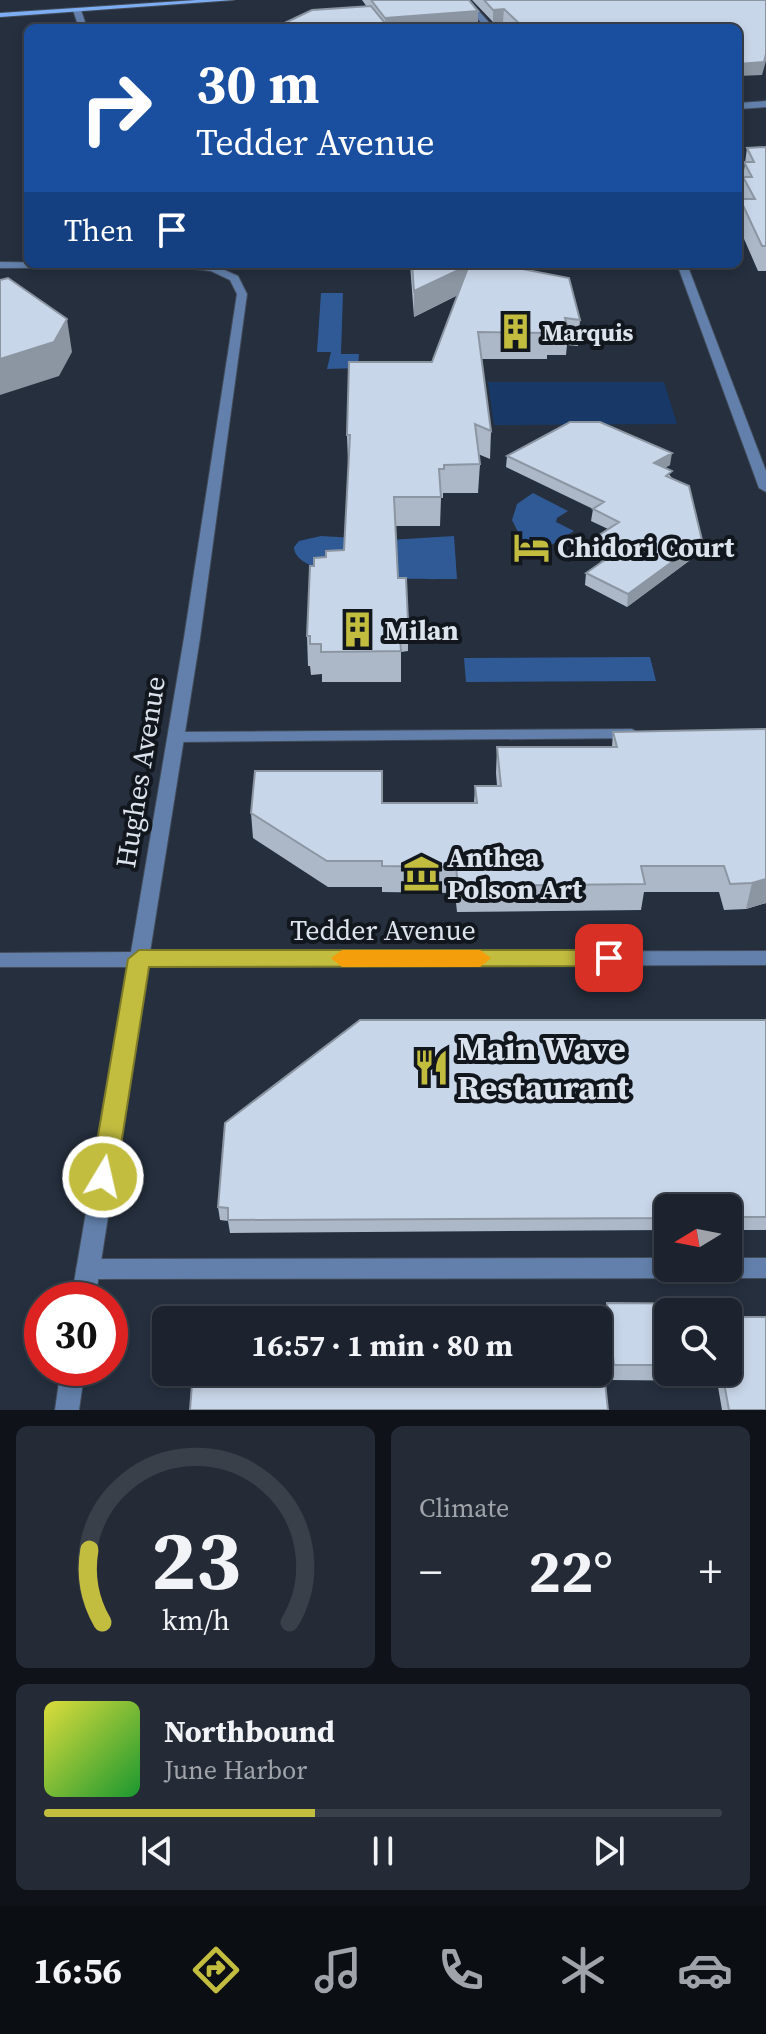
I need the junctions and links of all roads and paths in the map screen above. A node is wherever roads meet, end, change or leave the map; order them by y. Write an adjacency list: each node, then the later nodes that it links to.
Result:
1 (230, 0): 3 (street)
2 (465, 0): 6 (street)
3 (77, 10): 4 (street); 5 (street)
4 (0, 15)
5 (82, 24)
6 (486, 24)
7 (766, 104): 8 (street)
8 (742, 106)
9 (0, 265): 10 (street, Hughes Avenue)
10 (24, 265)
11 (213, 268): 15 (street, Hughes Avenue)
12 (684, 268): 13 (street)
13 (766, 488)
14 (656, 734): 15 (street)
15 (176, 737): 17 (street, Hughes Avenue)
16 (766, 958): 17 (street, Tedder Avenue)
17 (139, 959): 18 (street, Tedder Avenue); 20 (street, Hughes Avenue)
18 (0, 960)
19 (766, 1268): 20 (street)
20 (88, 1269): 21 (street, Hughes Avenue)
21 (86, 1282)
22 (70, 1386): 23 (street)
23 (67, 1410)

